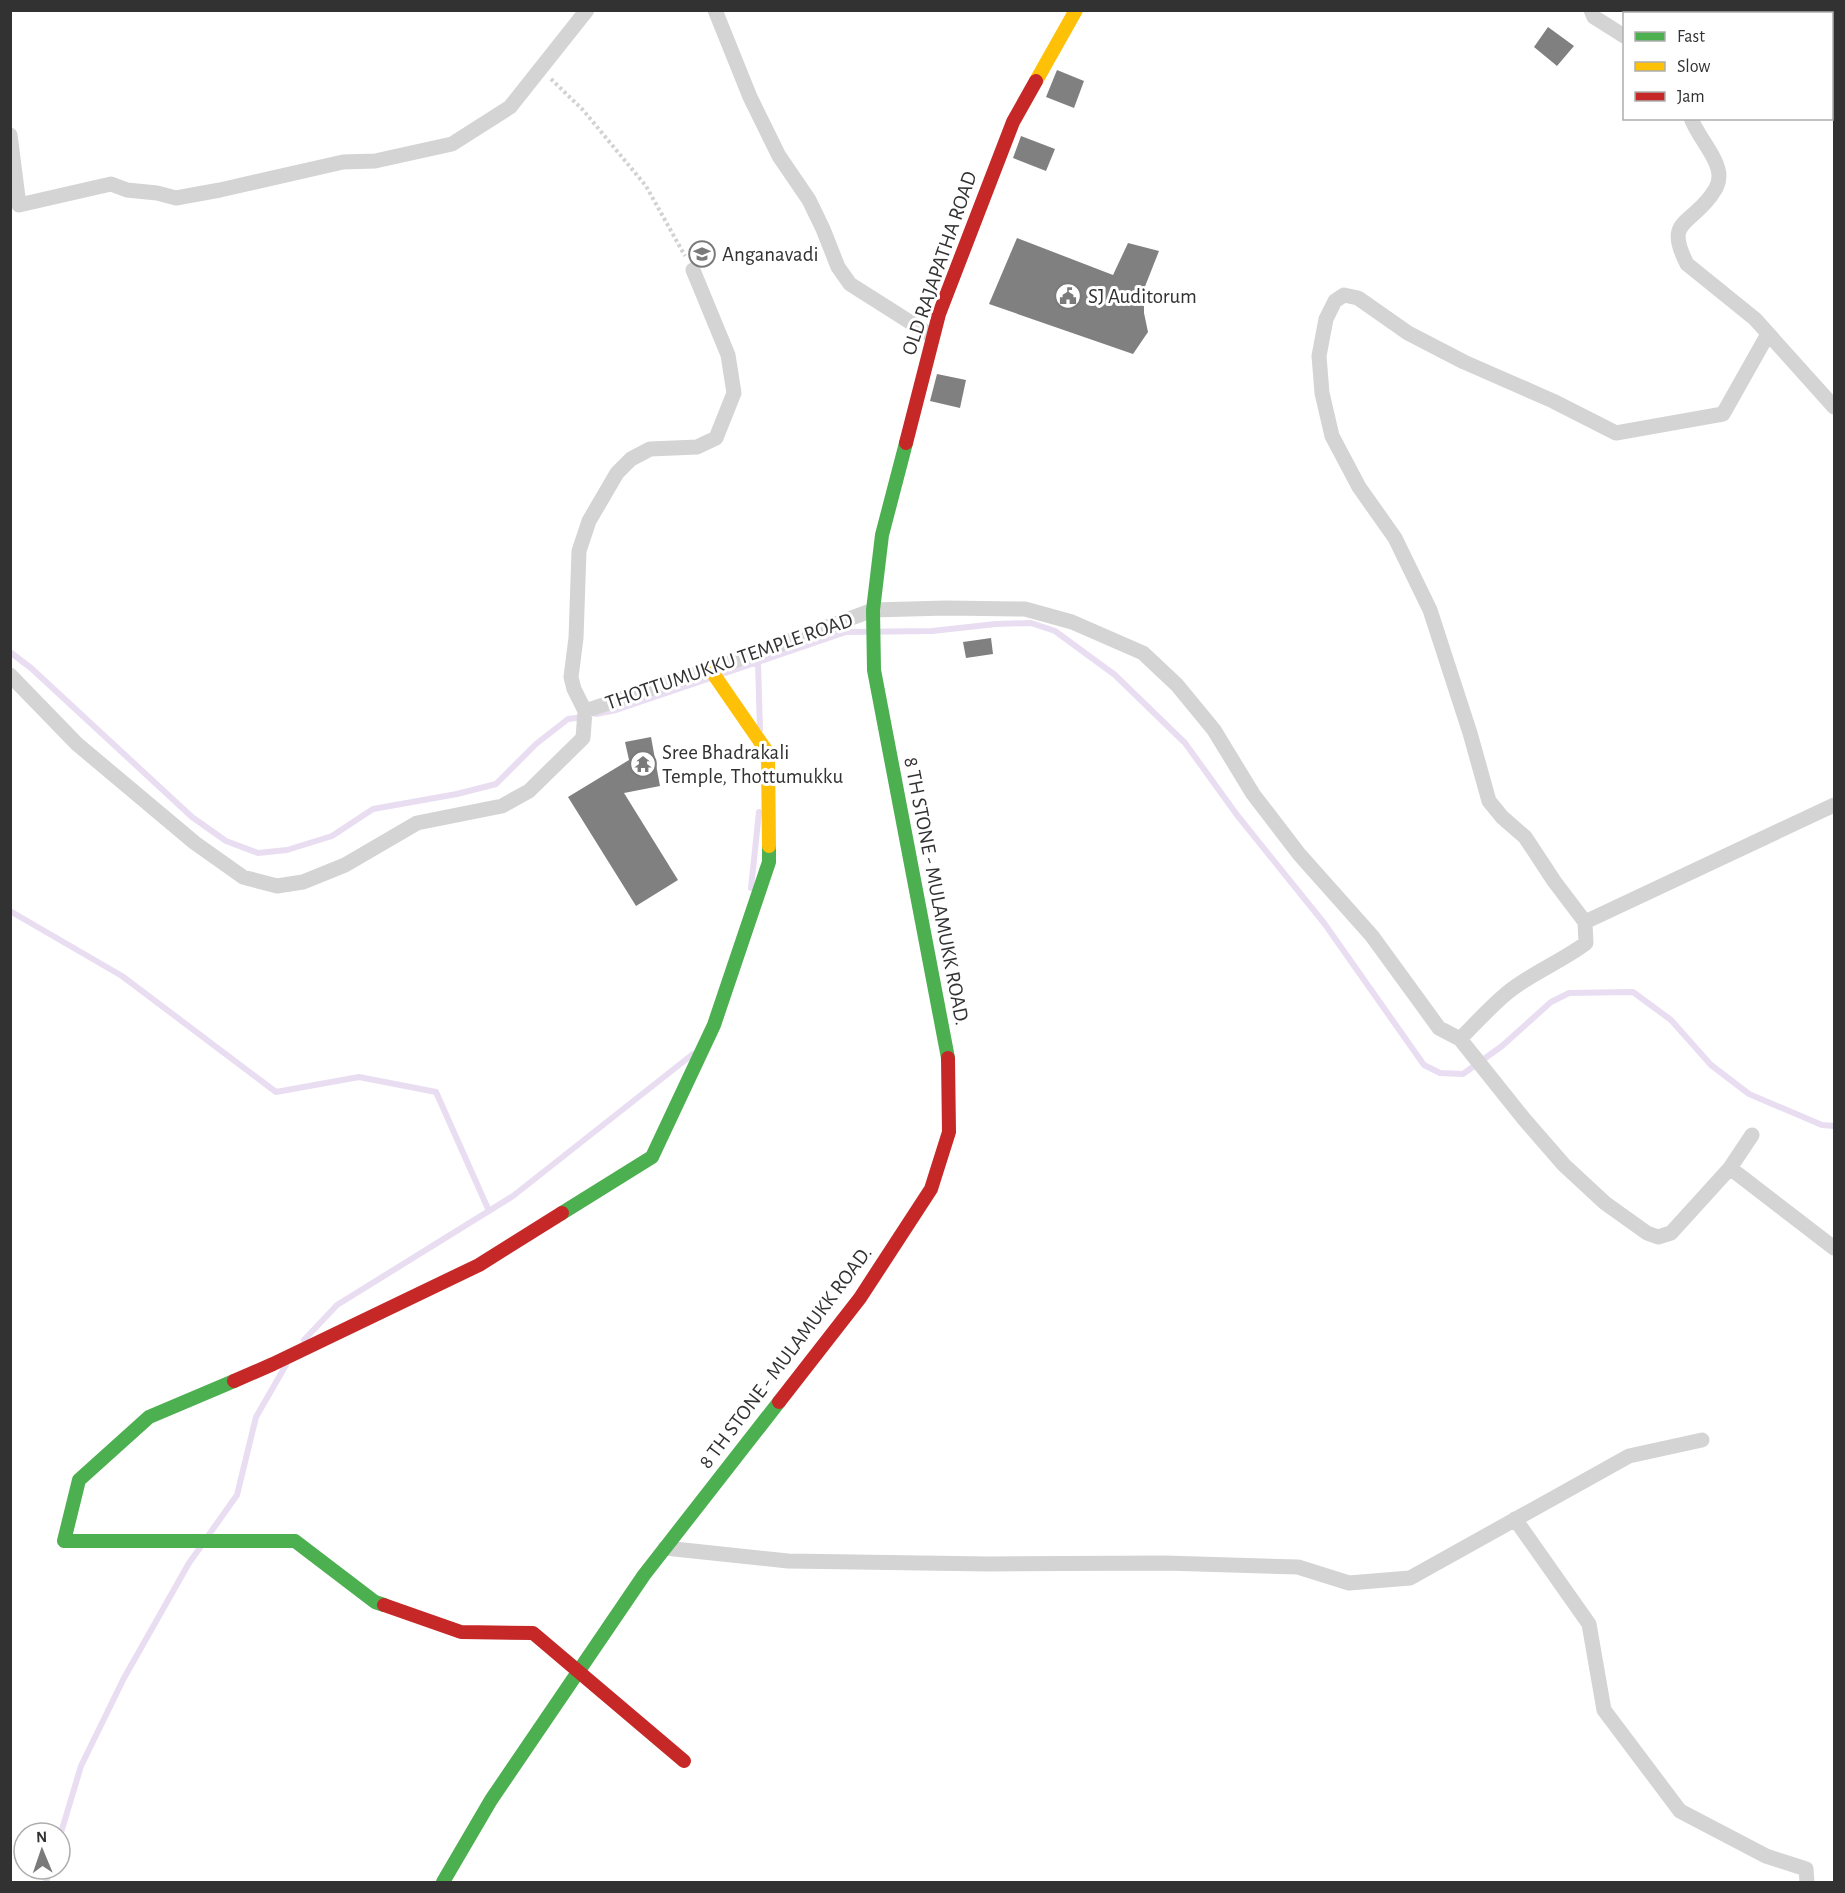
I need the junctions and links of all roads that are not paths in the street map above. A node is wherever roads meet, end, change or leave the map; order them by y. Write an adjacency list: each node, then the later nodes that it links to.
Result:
1 (587, 10): 7 (street)
2 (715, 10): 10 (street)
3 (1076, 10): 10 (main road, OLD RAJAPATHA ROAD)
4 (1591, 10): 5 (street)
5 (1623, 35)
6 (1692, 120): 9 (street)
7 (10, 135)
8 (693, 270): 16 (street)
9 (1768, 334): 11 (street); 18 (street)
10 (932, 336): 12 (main road, OLD RAJAPATHA ROAD)
11 (1834, 407)
12 (873, 614): 13 (main road, OLD RAJAPATHA ROAD); 14 (street, THOTTUMUKKU TEMPLE ROAD); 19 (street, THOTTUMUKKU TEMPLE ROAD)
13 (873, 651): 25 (main road, 8 TH STONE - MULAMUKK ROAD.)
14 (710, 670): 16 (street, THOTTUMUKKU TEMPLE ROAD); 26 (main road)
15 (10, 675): 16 (street)
16 (585, 711)
17 (1834, 804): 18 (street)
18 (1585, 922): 19 (street)
19 (1460, 1039): 21 (street, THOTTUMUKKU TEMPLE ROAD)
20 (1752, 1135): 21 (street, THOTTUMUKKU TEMPLE ROAD)
21 (1730, 1168): 22 (street)
22 (1834, 1248)
23 (1702, 1440): 24 (street)
24 (1515, 1519): 25 (street); 29 (street)
25 (665, 1548): 26 (main road, 8 TH STONE - MULAMUKK ROAD.)
26 (577, 1672): 27 (main road); 28 (main road, 8 TH STONE - MULAMUKK ROAD.)
27 (684, 1761)
28 (442, 1882)
29 (1807, 1882)

